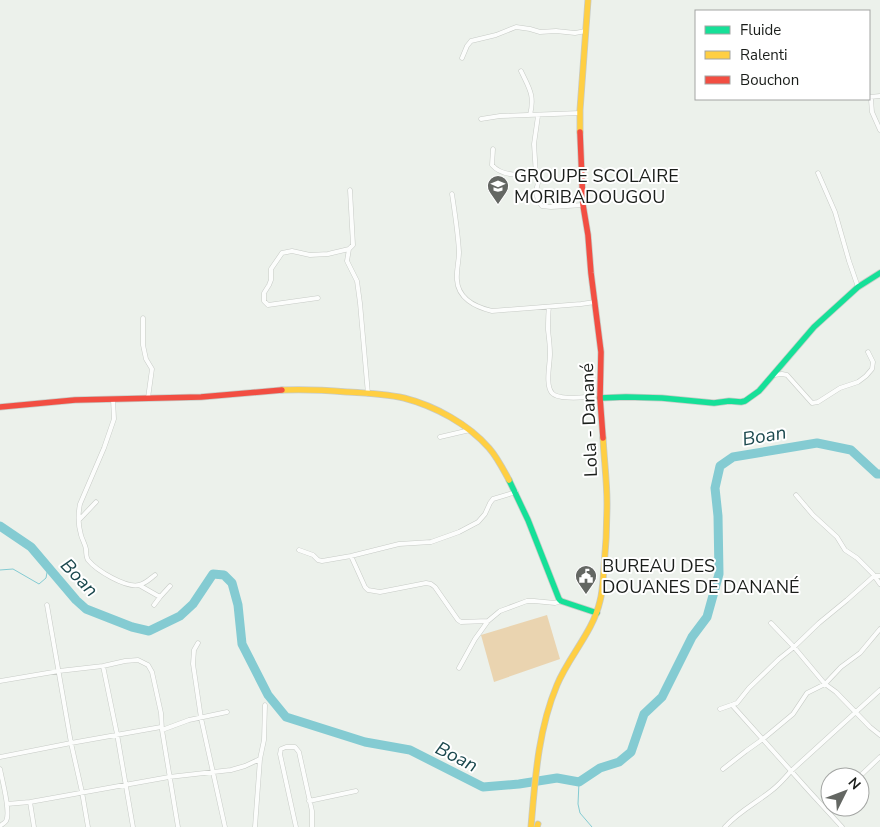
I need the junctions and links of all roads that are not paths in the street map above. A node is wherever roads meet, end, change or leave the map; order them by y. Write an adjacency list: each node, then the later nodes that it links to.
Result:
1 (588, 0): 2 (main road, Lola - Danané)
2 (586, 31): 3 (street); 6 (main road, Lola - Danané)
3 (462, 58)
4 (521, 71): 7 (street)
5 (870, 100): 10 (street)
6 (580, 113): 8 (street); 16 (main road, Lola - Danané)
7 (530, 115): 8 (street); 9 (street)
8 (538, 116): 13 (street)
9 (481, 120)
10 (880, 130)
11 (493, 149): 13 (street)
12 (818, 173): 19 (street)
13 (536, 175): 16 (street)
14 (350, 190): 17 (street)
15 (452, 194): 22 (street)
16 (583, 205): 21 (main road, Lola - Danané)
17 (349, 250): 20 (street); 26 (street)
18 (880, 272): 19 (main road)
19 (858, 287): 25 (main road)
20 (318, 298)
21 (595, 302): 22 (street); 28 (main road, Lola - Danané)
22 (549, 306): 27 (street)
23 (143, 318): 30 (street)
24 (868, 352): 25 (street)
25 (774, 375): 28 (main road)
26 (368, 394): 30 (main road); 32 (main road)
27 (586, 397)
28 (600, 398): 50 (main road, Lola - Danané)
29 (113, 399): 30 (main road); 31 (main road); 37 (street)
30 (148, 399)
31 (0, 407)
32 (470, 430): 33 (street); 34 (main road)
33 (440, 437)
34 (516, 492): 39 (street); 47 (main road)
35 (796, 495): 41 (street)
36 (96, 502): 37 (street)
37 (79, 520): 44 (street)
38 (299, 550): 39 (street)
39 (352, 556): 51 (street)
40 (155, 575): 44 (street)
41 (874, 576): 42 (street); 43 (street); 55 (street)
42 (880, 576)
43 (880, 584)
44 (139, 585): 46 (street)
45 (170, 586): 46 (street)
46 (160, 596): 49 (street)
47 (561, 601): 50 (main road); 51 (street)
48 (47, 605): 58 (street)
49 (154, 605)
50 (598, 613): 99 (main road, Lola - Danané)
51 (488, 621): 57 (street)
52 (771, 623): 55 (street)
53 (880, 629): 60 (street)
54 (198, 643): 67 (street)
55 (794, 647): 60 (street); 63 (street)
56 (103, 666): 58 (street); 68 (street); 69 (street)
57 (459, 668)
58 (59, 671): 59 (street); 72 (street)
59 (0, 681)
60 (825, 684): 66 (street); 71 (street)
61 (880, 690): 66 (street)
62 (265, 705): 75 (street)
63 (732, 705): 64 (street); 71 (street)
64 (720, 709)
65 (227, 712): 67 (street)
66 (855, 713): 70 (street); 79 (street)
67 (201, 718): 68 (street); 80 (street)
68 (161, 728): 69 (street); 81 (street)
69 (117, 734): 72 (street); 82 (street)
70 (880, 735)
71 (763, 739): 78 (street); 79 (street)
72 (71, 743): 73 (street); 83 (street)
73 (0, 757)
74 (880, 757): 76 (street)
75 (260, 759): 80 (street); 96 (street)
76 (869, 767)
77 (0, 769): 88 (street)
78 (723, 769)
79 (791, 771): 87 (street); 100 (street)
80 (213, 772): 81 (street); 95 (street)
81 (169, 777): 82 (street); 94 (street)
82 (126, 784): 83 (street); 93 (street)
83 (82, 792): 86 (street); 92 (street)
84 (356, 792): 85 (street)
85 (309, 801): 97 (street); 98 (street)
86 (30, 802): 88 (street); 91 (street)
87 (820, 803)
88 (7, 804): 90 (street)
89 (833, 817): 101 (street)
90 (0, 826)
91 (34, 827)
92 (88, 827)
93 (133, 827)
94 (178, 827)
95 (225, 827)
96 (255, 827)
97 (296, 827)
98 (312, 827)
99 (531, 827)
100 (725, 827)
101 (842, 827)

